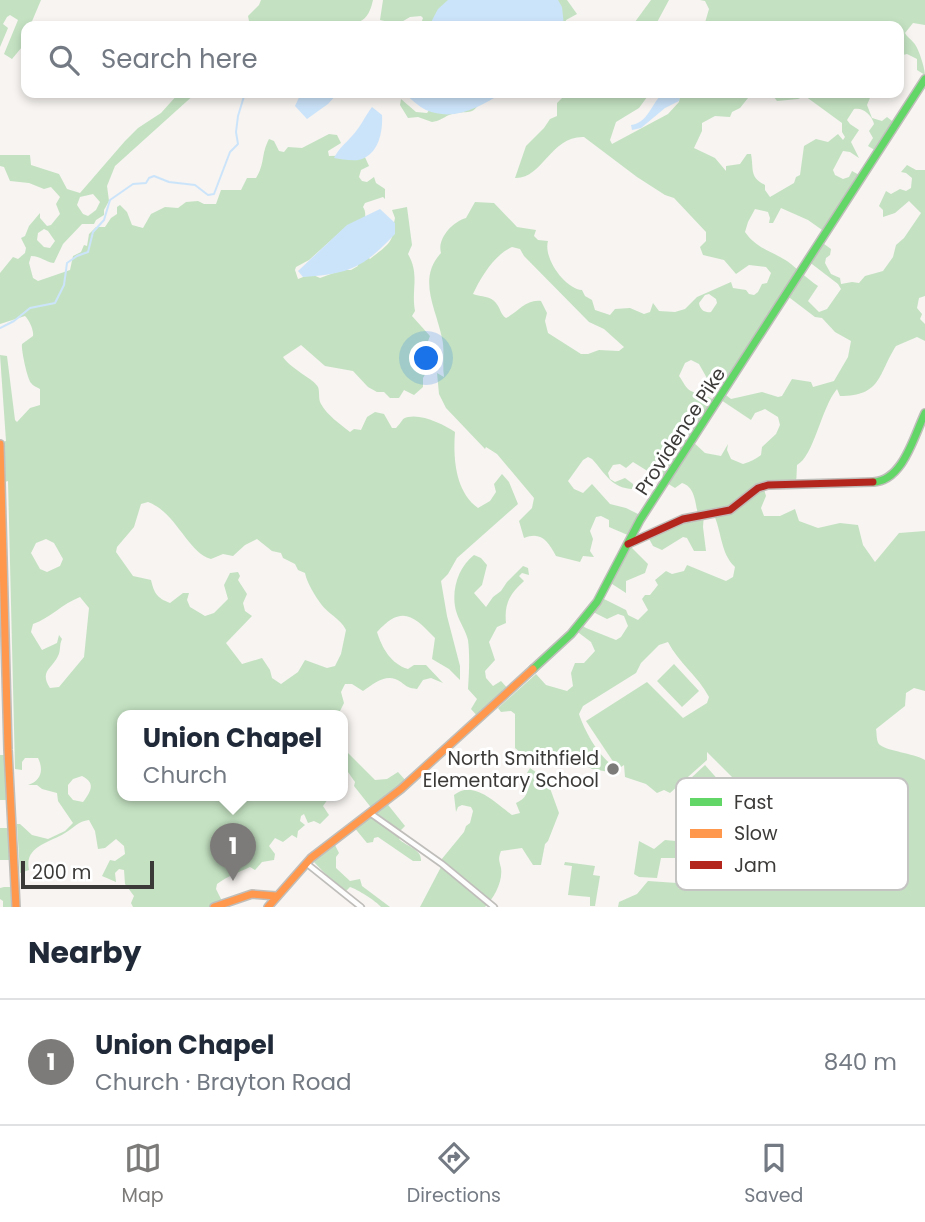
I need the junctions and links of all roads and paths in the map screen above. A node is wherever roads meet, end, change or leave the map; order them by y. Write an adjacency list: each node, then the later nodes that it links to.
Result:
1 (925, 79): 4 (main road, Providence Pike)
2 (925, 413): 4 (main road)
3 (0, 444): 8 (main road)
4 (628, 544): 5 (main road, Providence Pike)
5 (370, 813): 6 (main road, Providence Pike); 12 (street)
6 (306, 863): 7 (main road, Providence Pike); 11 (street)
7 (276, 896): 9 (main road); 10 (main road, Providence Pike)
8 (16, 907)
9 (214, 907)
10 (268, 907)
11 (360, 907)
12 (494, 907)

